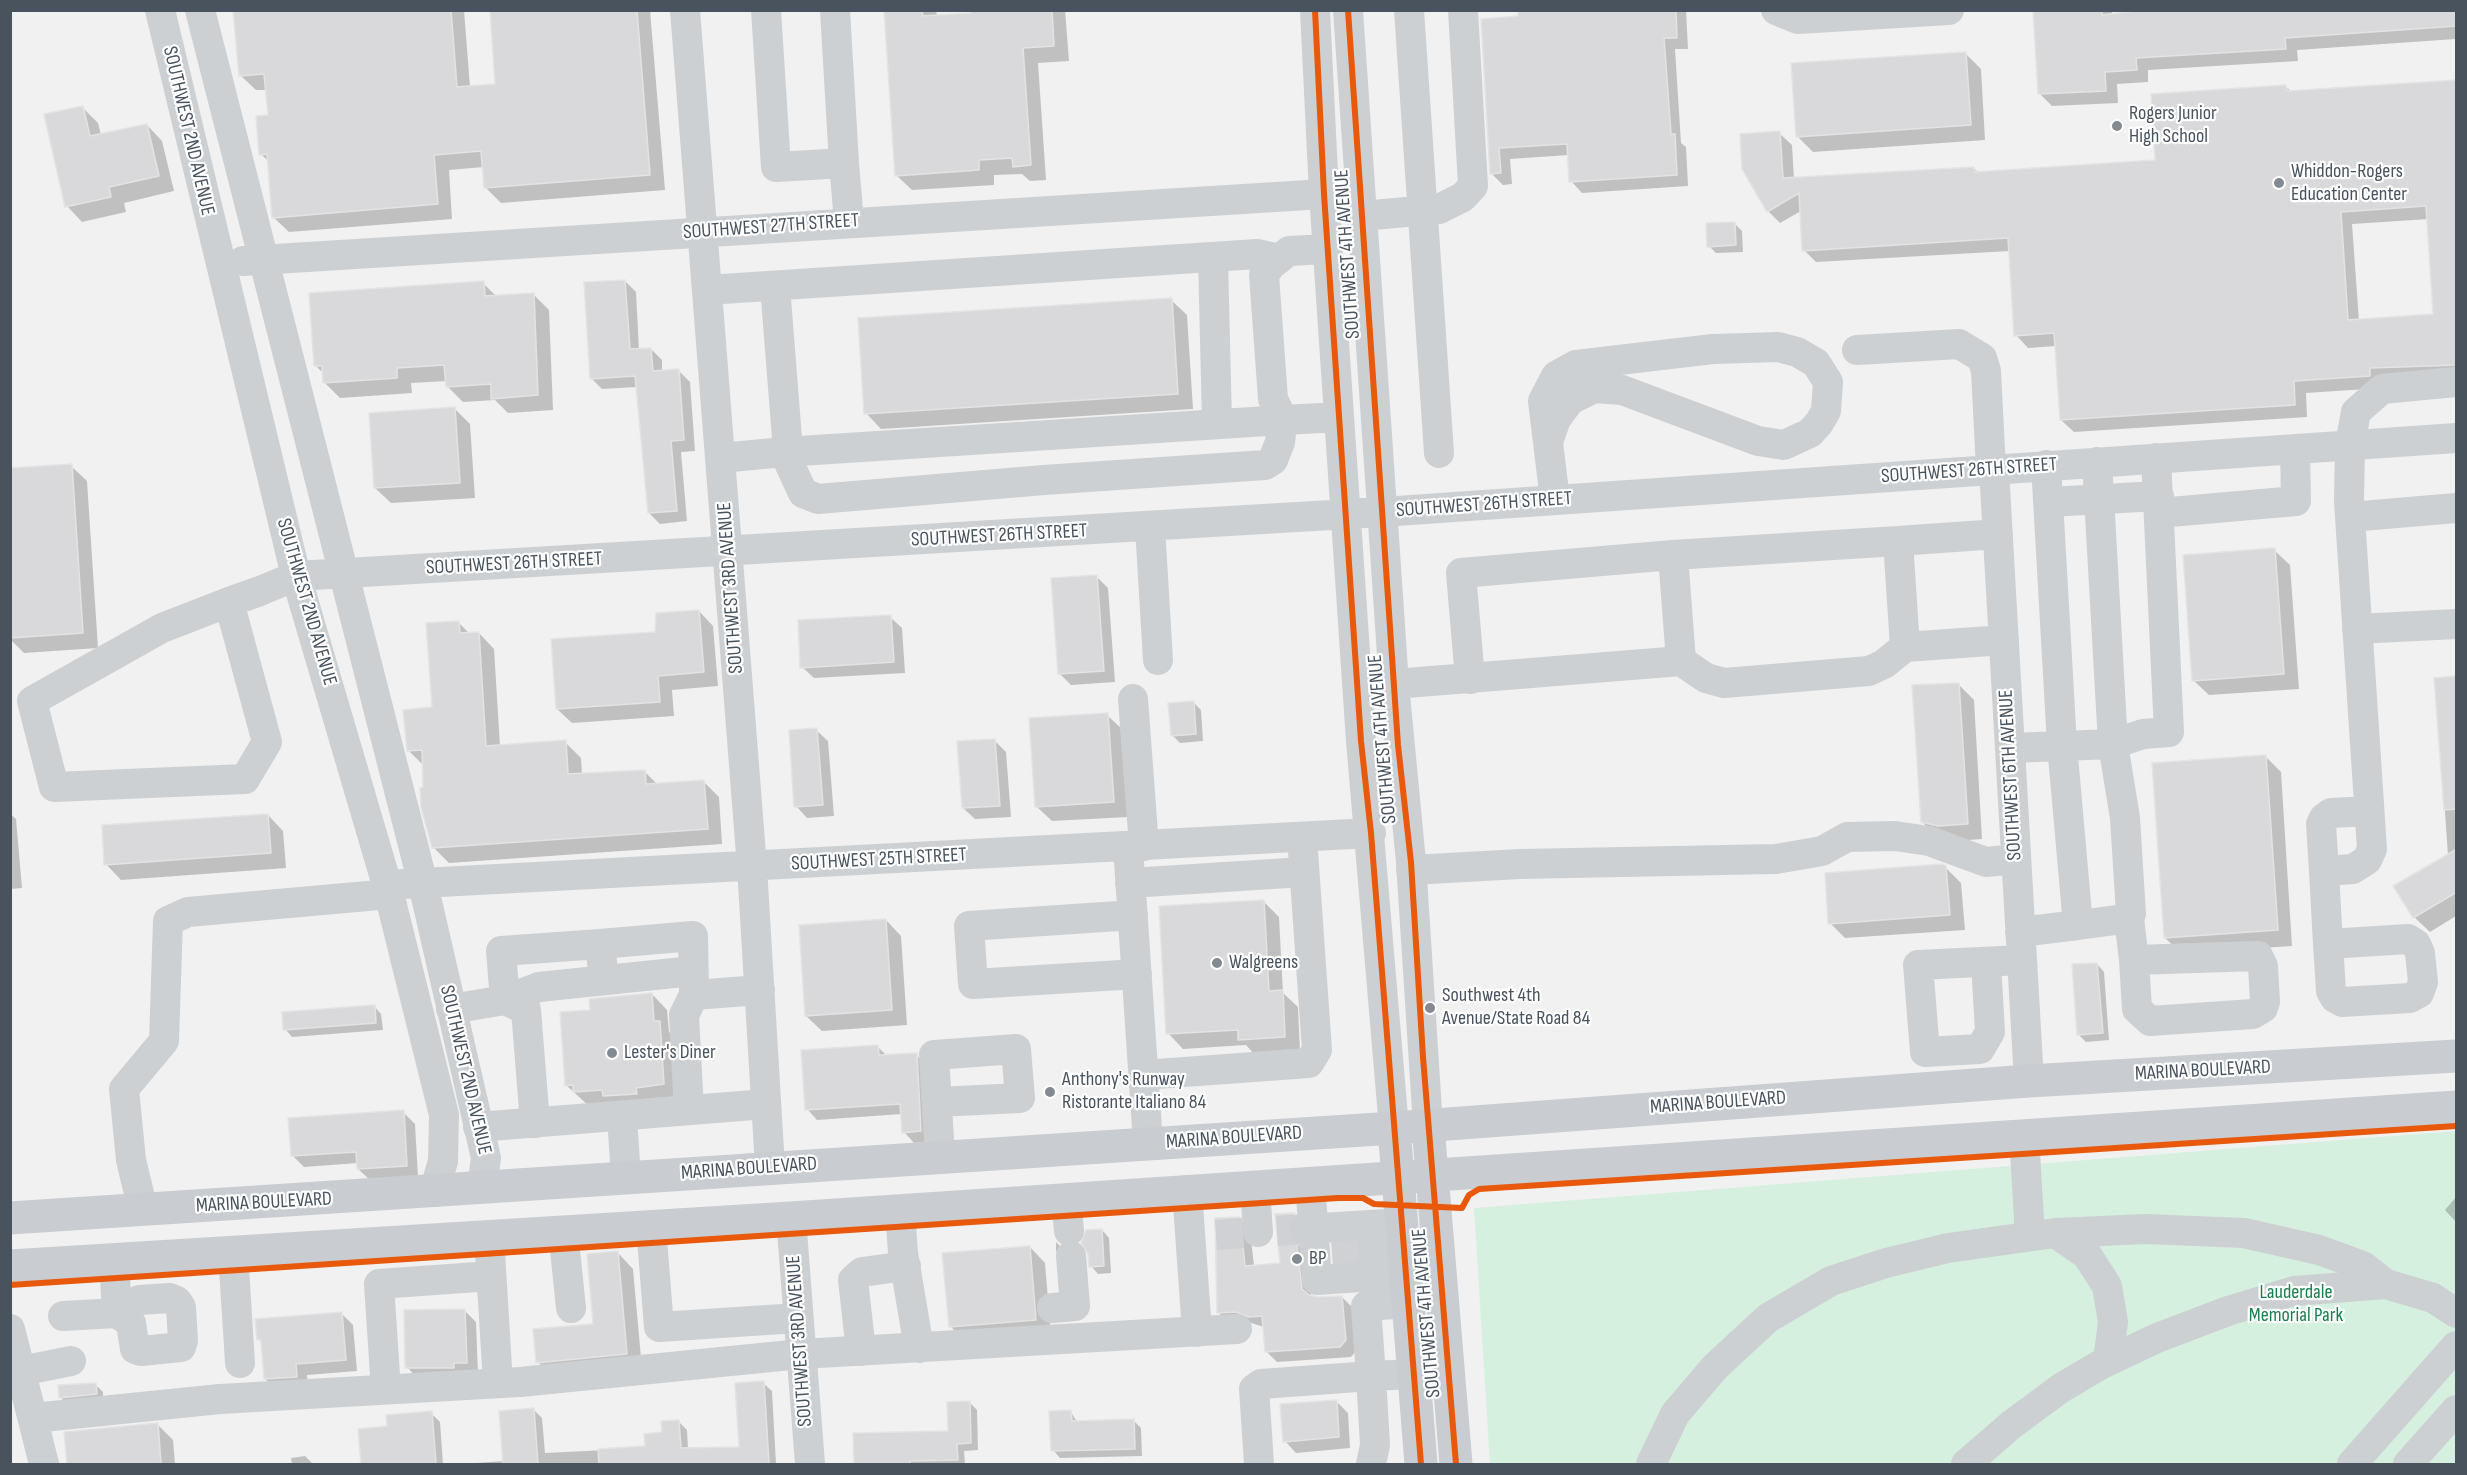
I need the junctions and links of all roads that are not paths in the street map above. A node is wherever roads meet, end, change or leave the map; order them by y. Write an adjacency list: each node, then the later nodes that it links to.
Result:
1 (160, 10): 22 (street, SOUTHWEST 2ND AVENUE)
2 (200, 10): 21 (street, SOUTHWEST 2ND AVENUE)
3 (685, 10): 17 (street, SOUTHWEST 3RD AVENUE)
4 (766, 10): 12 (street)
5 (835, 10): 12 (street)
6 (1315, 10): 13 (street, SOUTHWEST 4TH AVENUE)
7 (1348, 10): 15 (street, SOUTHWEST 4TH AVENUE)
8 (1409, 10): 14 (street)
9 (1462, 10): 14 (street)
10 (1776, 10): 11 (street)
11 (1949, 10)
12 (844, 163): 16 (street)
13 (1324, 194): 16 (street, SOUTHWEST 27TH STREET); 18 (street, SOUTHWEST 4TH AVENUE)
14 (1424, 210): 15 (street); 35 (street)
15 (1362, 216): 46 (street, SOUTHWEST 4TH AVENUE)
16 (849, 222): 17 (street, SOUTHWEST 27TH STREET)
17 (702, 231): 21 (street, SOUTHWEST 27TH STREET); 24 (street, SOUTHWEST 3RD AVENUE)
18 (1328, 249): 20 (street); 27 (street, SOUTHWEST 4TH AVENUE)
19 (1213, 258): 20 (street); 23 (street); 29 (street)
20 (1279, 259): 28 (street)
21 (263, 260): 22 (street, SOUTHWEST 27TH STREET); 54 (street, SOUTHWEST 2ND AVENUE)
22 (219, 263): 55 (street, SOUTHWEST 2ND AVENUE)
23 (774, 286): 24 (street); 34 (street)
24 (707, 290): 37 (street, SOUTHWEST 3RD AVENUE)
25 (1857, 350): 40 (street, SOUTHWEST 6TH AVENUE)
26 (2457, 382): 32 (street)
27 (1339, 417): 28 (street); 47 (street, SOUTHWEST 4TH AVENUE)
28 (1283, 420): 29 (street); 34 (street)
29 (1217, 423): 34 (street)
30 (2457, 438): 32 (street, SOUTHWEST 26TH STREET)
31 (1548, 442): 31 (street); 41 (street)
32 (2350, 445): 33 (street, SOUTHWEST 26TH STREET); 48 (street)
33 (2295, 449): 36 (street, SOUTHWEST 26TH STREET); 44 (street)
34 (784, 452): 37 (street)
35 (1439, 453)
36 (2156, 458): 38 (street, SOUTHWEST 26TH STREET); 44 (street)
37 (721, 459): 52 (street, SOUTHWEST 3RD AVENUE)
38 (2097, 462): 39 (street, SOUTHWEST 26TH STREET); 42 (street)
39 (2046, 465): 40 (street, SOUTHWEST 26TH STREET); 43 (street)
40 (1992, 469): 41 (street, SOUTHWEST 26TH STREET); 50 (street, SOUTHWEST 6TH AVENUE)
41 (1555, 500): 46 (street, SOUTHWEST 26TH STREET)
42 (2099, 500): 43 (street); 44 (street); 66 (street)
43 (2048, 502): 67 (street)
44 (2159, 504): 66 (street)
45 (2457, 508): 48 (street)
46 (1382, 512): 47 (street, SOUTHWEST 26TH STREET); 64 (street, SOUTHWEST 4TH AVENUE)
47 (1346, 515): 49 (street, SOUTHWEST 26TH STREET); 70 (street, SOUTHWEST 4TH AVENUE)
48 (2350, 517): 58 (street)
49 (1150, 527): 52 (street, SOUTHWEST 26TH STREET); 61 (street)
50 (1998, 534): 51 (street); 59 (street, SOUTHWEST 6TH AVENUE)
51 (1898, 541): 53 (street); 60 (street)
52 (728, 552): 54 (street, SOUTHWEST 26TH STREET); 74 (street, SOUTHWEST 3RD AVENUE)
53 (1673, 555): 62 (street); 63 (street)
54 (342, 573): 55 (street, SOUTHWEST 26TH STREET); 79 (street, SOUTHWEST 2ND AVENUE)
55 (296, 576): 56 (street, SOUTHWEST 26TH STREET); 80 (street, SOUTHWEST 2ND AVENUE)
56 (229, 602): 56 (street, SOUTHWEST 26TH STREET)
57 (2457, 624): 58 (street)
58 (2357, 629): 69 (street)
59 (2004, 640): 60 (street); 68 (street, SOUTHWEST 6TH AVENUE)
60 (1919, 646): 62 (street)
61 (1158, 660)
62 (1681, 661): 63 (street)
63 (1470, 678): 64 (street)
64 (1394, 684): 75 (street, SOUTHWEST 4TH AVENUE)
65 (1134, 699): 72 (street)
66 (2113, 744): 67 (street); 82 (street)
67 (2062, 745): 68 (street); 83 (street)
68 (2010, 748): 73 (street, SOUTHWEST 6TH AVENUE)
69 (2369, 811): 76 (street); 76 (street)
70 (1371, 833): 71 (street, SOUTHWEST 25TH STREET); 106 (street, SOUTHWEST 4TH AVENUE)
71 (1302, 837): 72 (street, SOUTHWEST 25TH STREET); 77 (street)
72 (1136, 846): 74 (street, SOUTHWEST 25TH STREET); 78 (street)
73 (2016, 859): 75 (street); 86 (street, SOUTHWEST 6TH AVENUE)
74 (752, 867): 79 (street, SOUTHWEST 25TH STREET); 92 (street, SOUTHWEST 3RD AVENUE)
75 (1411, 870): 104 (street, SOUTHWEST 4TH AVENUE)
76 (2324, 871): 85 (street)
77 (1304, 872): 78 (street); 96 (street)
78 (1130, 883): 81 (street)
79 (423, 884): 80 (street, SOUTHWEST 25TH STREET); 94 (street, SOUTHWEST 2ND AVENUE)
80 (388, 889): 119 (street, SOUTHWEST 2ND AVENUE); 121 (street, SOUTHWEST 25TH STREET)
81 (1133, 915): 89 (street); 89 (street)
82 (2129, 918): 83 (street); 87 (street)
83 (2078, 925): 86 (street)
84 (600, 944): 90 (street); 91 (street); 93 (street)
85 (2328, 944)
86 (2021, 946): 88 (street); 97 (street, SOUTHWEST 6TH AVENUE)
87 (2134, 960)
88 (1986, 962)
89 (1137, 974): 96 (street)
90 (604, 980): 91 (street); 93 (street)
91 (694, 983): 92 (street); 101 (street)
92 (760, 990): 99 (street, SOUTHWEST 3RD AVENUE)
93 (505, 1000): 94 (street); 103 (street)
94 (451, 1009): 105 (street, SOUTHWEST 2ND AVENUE)
95 (2457, 1056): 97 (main road, MARINA BOULEVARD)
96 (1143, 1075): 108 (street)
97 (2029, 1081): 104 (main road, MARINA BOULEVARD)
98 (937, 1102): 109 (street)
99 (766, 1104): 101 (street); 111 (street, SOUTHWEST 3RD AVENUE)
100 (2457, 1107): 107 (main road)
101 (689, 1110): 102 (street)
102 (622, 1116): 103 (street); 114 (street)
103 (535, 1123): 105 (street)
104 (1428, 1126): 106 (main road, MARINA BOULEVARD); 112 (main road, SOUTHWEST 4TH AVENUE)
105 (478, 1127): 117 (street, SOUTHWEST 2ND AVENUE)
106 (1394, 1128): 108 (main road, MARINA BOULEVARD); 113 (main road, SOUTHWEST 4TH AVENUE)
107 (2024, 1135): 112 (main road); 129 (street)
108 (1148, 1143): 109 (main road, MARINA BOULEVARD)
109 (940, 1156): 110 (main road, MARINA BOULEVARD)
110 (824, 1163): 111 (main road, MARINA BOULEVARD); 124 (main road)
111 (770, 1167): 114 (main road, MARINA BOULEVARD); 125 (main road)
112 (1432, 1173): 113 (main road); 170 (main road, SOUTHWEST 4TH AVENUE)
113 (1399, 1176): 115 (main road); 134 (main road, SOUTHWEST 4TH AVENUE)
114 (626, 1178): 117 (main road, MARINA BOULEVARD)
115 (1310, 1182): 116 (main road); 127 (street)
116 (1255, 1186): 118 (main road); 127 (street)
117 (482, 1188): 119 (main road, MARINA BOULEVARD); 132 (main road)
118 (1187, 1190): 120 (main road); 127 (street)
119 (434, 1192): 121 (main road, MARINA BOULEVARD)
120 (1066, 1199): 122 (main road); 142 (street)
121 (143, 1210): 123 (main road, MARINA BOULEVARD)
122 (900, 1210): 124 (main road); 137 (street)
123 (25, 1217): 131 (main road)
124 (790, 1218): 125 (main road); 145 (street, SOUTHWEST 3RD AVENUE)
125 (734, 1221): 126 (main road)
126 (651, 1226): 128 (main road); 145 (street)
127 (1257, 1226): 134 (street); 134 (street); 148 (street)
128 (563, 1232): 130 (main road); 141 (street)
129 (2042, 1234): 140 (street); 153 (street); 171 (street)
130 (489, 1236): 132 (main road); 138 (street)
131 (10, 1239)
132 (376, 1244): 133 (main road); 139 (street)
133 (233, 1252): 135 (main road); 155 (street)
134 (1372, 1256): 158 (main road, SOUTHWEST 4TH AVENUE); 160 (street)
135 (114, 1259): 136 (main road); 144 (street)
136 (10, 1266)
137 (906, 1266): 150 (street); 151 (street)
138 (491, 1276): 139 (street); 156 (street)
139 (380, 1284): 159 (street)
140 (2385, 1284): 143 (street); 153 (street)
141 (571, 1308)
142 (1052, 1308)
143 (2457, 1313)
144 (63, 1316)
145 (798, 1318): 152 (street, SOUTHWEST 3RD AVENUE)
146 (10, 1329): 157 (street)
147 (1237, 1329): 148 (street)
148 (1197, 1332): 150 (street)
149 (2457, 1346): 173 (street)
150 (919, 1347): 151 (street)
151 (861, 1351): 152 (street)
152 (801, 1354): 164 (street); 166 (street, SOUTHWEST 3RD AVENUE)
153 (2108, 1361): 172 (street)
154 (71, 1362): 157 (street)
155 (240, 1363)
156 (497, 1367)
157 (21, 1371): 164 (street)
158 (1414, 1374): 160 (street); 161 (main road, SOUTHWEST 4TH AVENUE)
159 (385, 1375)
160 (1371, 1376): 163 (street); 167 (street)
161 (1417, 1408): 163 (street); 169 (main road, SOUTHWEST 4TH AVENUE)
162 (2457, 1410): 174 (street)
163 (1374, 1411): 168 (street)
164 (33, 1418): 165 (street)
165 (44, 1464)
166 (810, 1464)
167 (1259, 1464)
168 (1371, 1464)
169 (1421, 1464)
170 (1456, 1464)
171 (1651, 1464)
172 (1966, 1464)
173 (2352, 1464)
174 (2409, 1464)

